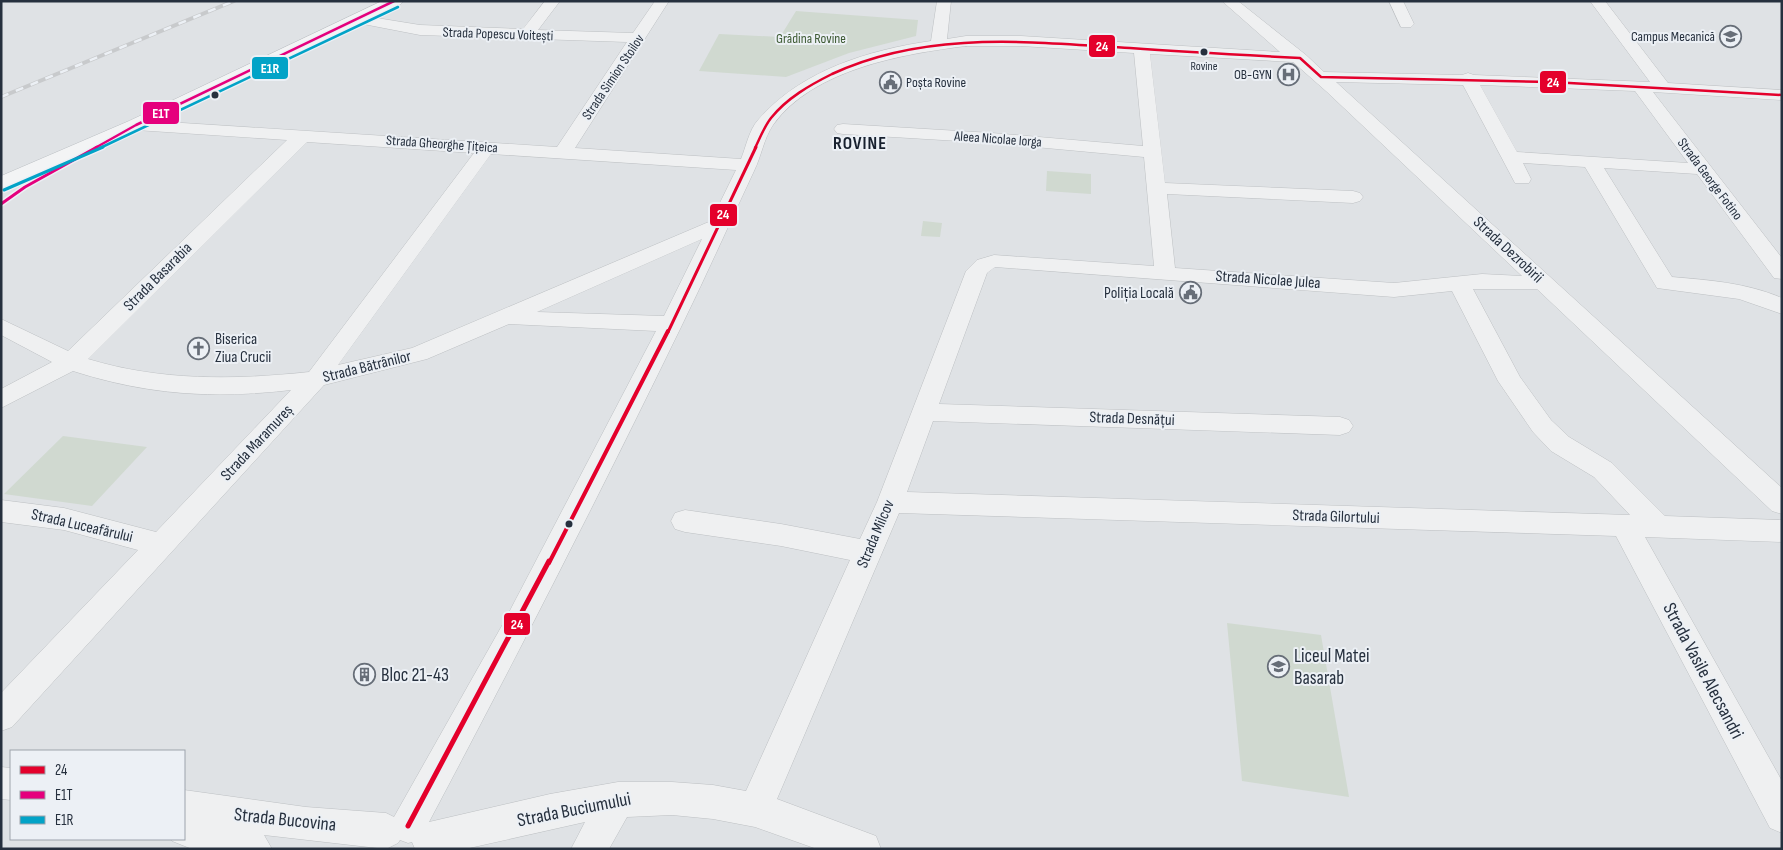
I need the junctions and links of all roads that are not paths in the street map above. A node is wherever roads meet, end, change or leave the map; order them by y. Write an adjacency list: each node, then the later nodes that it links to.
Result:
1 (395, 1): 8 (main road)
2 (553, 1): 11 (street)
3 (662, 1): 12 (street, Strada Simion Stoilov)
4 (944, 1): 13 (street)
5 (1229, 1): 9 (street, Strada Dezrobirii)
6 (1396, 1): 10 (street)
7 (1597, 1): 21 (street)
8 (358, 18): 11 (street, Strada Popescu Voitești); 24 (main road)
9 (1255, 22): 15 (street); 16 (street, Strada Dezrobirii)
10 (1406, 24)
11 (526, 35): 12 (street, Strada Popescu Voitești)
12 (639, 38): 28 (street, Strada Simion Stoilov)
13 (938, 45): 14 (street); 32 (street)
14 (1142, 50): 15 (street); 29 (street)
15 (1263, 56): 16 (street)
16 (1300, 58): 17 (street, Strada Dezrobirii)
17 (1321, 77): 18 (street); 23 (street, Strada Dezrobirii)
18 (1361, 77): 19 (street); 23 (street)
19 (1468, 78): 20 (street); 30 (street)
20 (1640, 85): 21 (street); 33 (street, Strada George Fotino)
21 (1662, 86): 22 (street)
22 (1782, 95)
23 (1353, 106): 44 (street, Strada Dezrobirii)
24 (136, 125): 26 (street, Strada Gheorghe Țițeica); 35 (main road); 38 (main road)
25 (843, 130): 29 (street, Aleea Nicolae Iorga)
26 (302, 136): 27 (street, Strada Gheorghe Țițeica); 49 (street, Strada Basarabia)
27 (486, 147): 28 (street, Strada Gheorghe Țițeica); 50 (street, Strada Maramureș)
28 (563, 152): 32 (street, Strada Gheorghe Țițeica)
29 (1153, 152): 36 (street)
30 (1510, 157): 31 (street); 34 (street)
31 (1592, 162): 33 (street); 45 (street)
32 (748, 165): 39 (street)
33 (1702, 169): 42 (street, Strada George Fotino)
34 (1522, 179)
35 (1, 184)
36 (1157, 188): 37 (street); 41 (street)
37 (1353, 197)
38 (1, 204)
39 (718, 225): 46 (street, Strada Bătrânilor); 47 (street)
40 (994, 261): 41 (street, Strada Nicolae Julea); 52 (street, Strada Milcov)
41 (1165, 272): 43 (street, Strada Nicolae Julea)
42 (1782, 273)
43 (1459, 283): 44 (street, Strada Nicolae Julea); 59 (street)
44 (1543, 283): 55 (street, Strada Dezrobirii)
45 (1782, 307)
46 (506, 317): 47 (street); 50 (street, Strada Bătrânilor)
47 (671, 324): 69 (street)
48 (1, 326): 49 (street, Strada Bătrânilor)
49 (71, 362): 50 (street, Strada Bătrânilor); 51 (street, Strada Basarabia)
50 (316, 379): 61 (street, Strada Maramureș)
51 (1, 400)
52 (923, 412): 53 (street, Strada Desnățui); 54 (street, Strada Milcov)
53 (1340, 426)
54 (890, 502): 58 (street, Strada Gilortului); 62 (street, Strada Milcov)
55 (1782, 504)
56 (1, 511): 61 (street, Strada Luceafărului)
57 (685, 521): 62 (street)
58 (1625, 526): 59 (street, Strada Gilortului); 67 (street, Strada Vasile Alecsandri)
59 (1658, 527): 60 (street, Strada Gilortului)
60 (1782, 531)
61 (162, 545): 63 (street, Strada Maramureș)
62 (868, 552): 66 (street, Strada Milcov)
63 (1, 716)
64 (618, 799): 66 (street, Strada Buciumului); 69 (street, Strada Buciumului); 71 (street)
65 (185, 807): 69 (street, Strada Bucovina)
66 (755, 810): 72 (street, Strada Buciumului)
67 (1782, 816)
68 (185, 829): 70 (street, Strada Bucovina)
69 (404, 839)
70 (254, 849)
71 (588, 849)
72 (863, 849)

